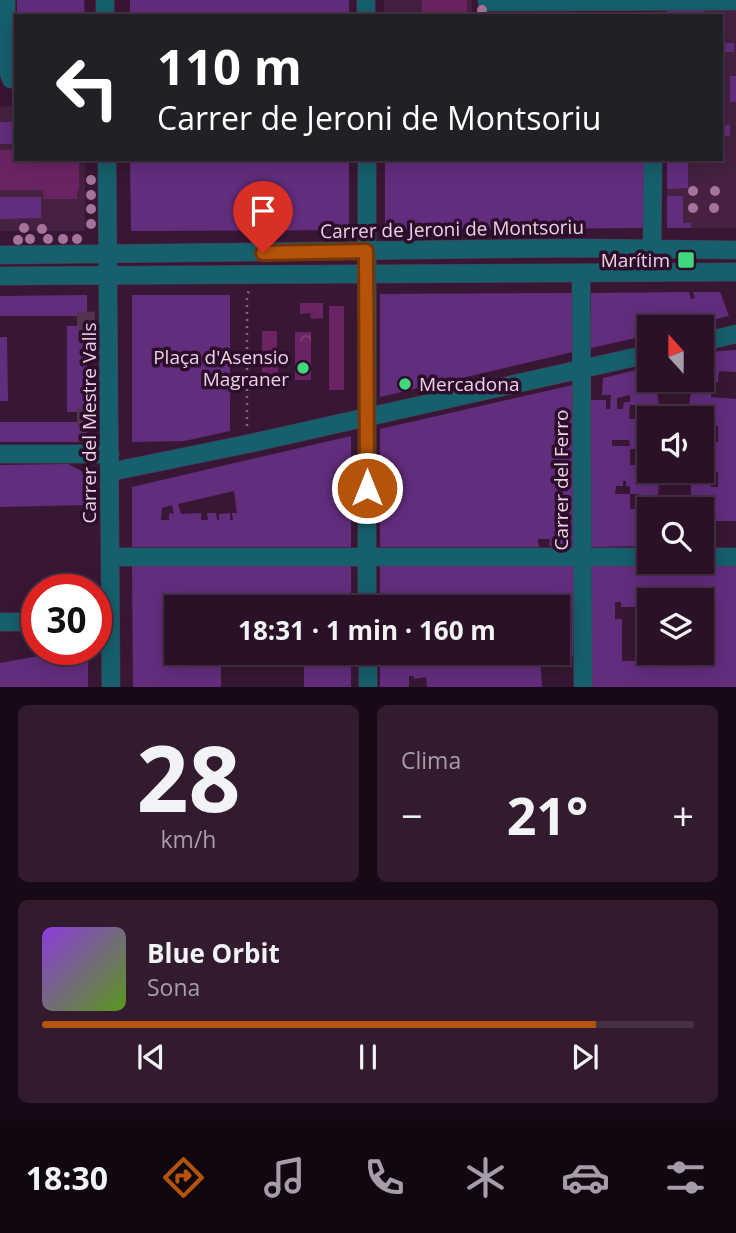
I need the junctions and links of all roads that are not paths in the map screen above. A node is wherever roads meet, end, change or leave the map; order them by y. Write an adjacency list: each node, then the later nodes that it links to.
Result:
1 (6, 0): 5 (street)
2 (736, 1): 4 (street)
3 (487, 6): 4 (street)
4 (653, 8)
5 (9, 79)
6 (107, 161): 12 (street, Carrer del Mestre Valls)
7 (367, 161): 11 (street)
8 (653, 161): 9 (street)
9 (652, 250): 10 (street, Carrer de Jeroni de Montsoriu); 11 (street, Carrer de Jeroni de Montsoriu)
10 (736, 250)
11 (366, 251): 12 (street, Carrer de Jeroni de Montsoriu); 15 (street)
12 (108, 254): 13 (street, Carrer de Jeroni de Montsoriu); 18 (street, Carrer del Mestre Valls)
13 (0, 255)
14 (736, 272): 16 (street)
15 (367, 273): 16 (street); 18 (street); 23 (street)
16 (582, 273): 22 (street, Carrer del Ferro)
17 (0, 276): 18 (street)
18 (109, 277): 25 (street, Carrer del Mestre Valls)
19 (736, 334): 20 (street)
20 (714, 339)
21 (637, 357): 22 (street)
22 (581, 370): 23 (street); 26 (street, Carrer del Ferro)
23 (367, 417): 25 (street); 31 (street)
24 (0, 454): 25 (street)
25 (110, 463): 27 (street, Carrer del Mestre Valls)
26 (583, 556): 28 (street); 31 (street); 40 (street, Carrer del Ferro)
27 (110, 557): 31 (street); 32 (street, Carrer del Mestre Valls)
28 (637, 557)
29 (714, 557): 30 (street)
30 (736, 557)
31 (367, 558): 33 (street)
32 (108, 574)
33 (368, 595)
34 (0, 622): 35 (street)
35 (21, 622)
36 (109, 665): 38 (street, Carrer del Mestre Valls)
37 (368, 665): 39 (street)
38 (111, 687)
39 (368, 687)
40 (583, 687)

